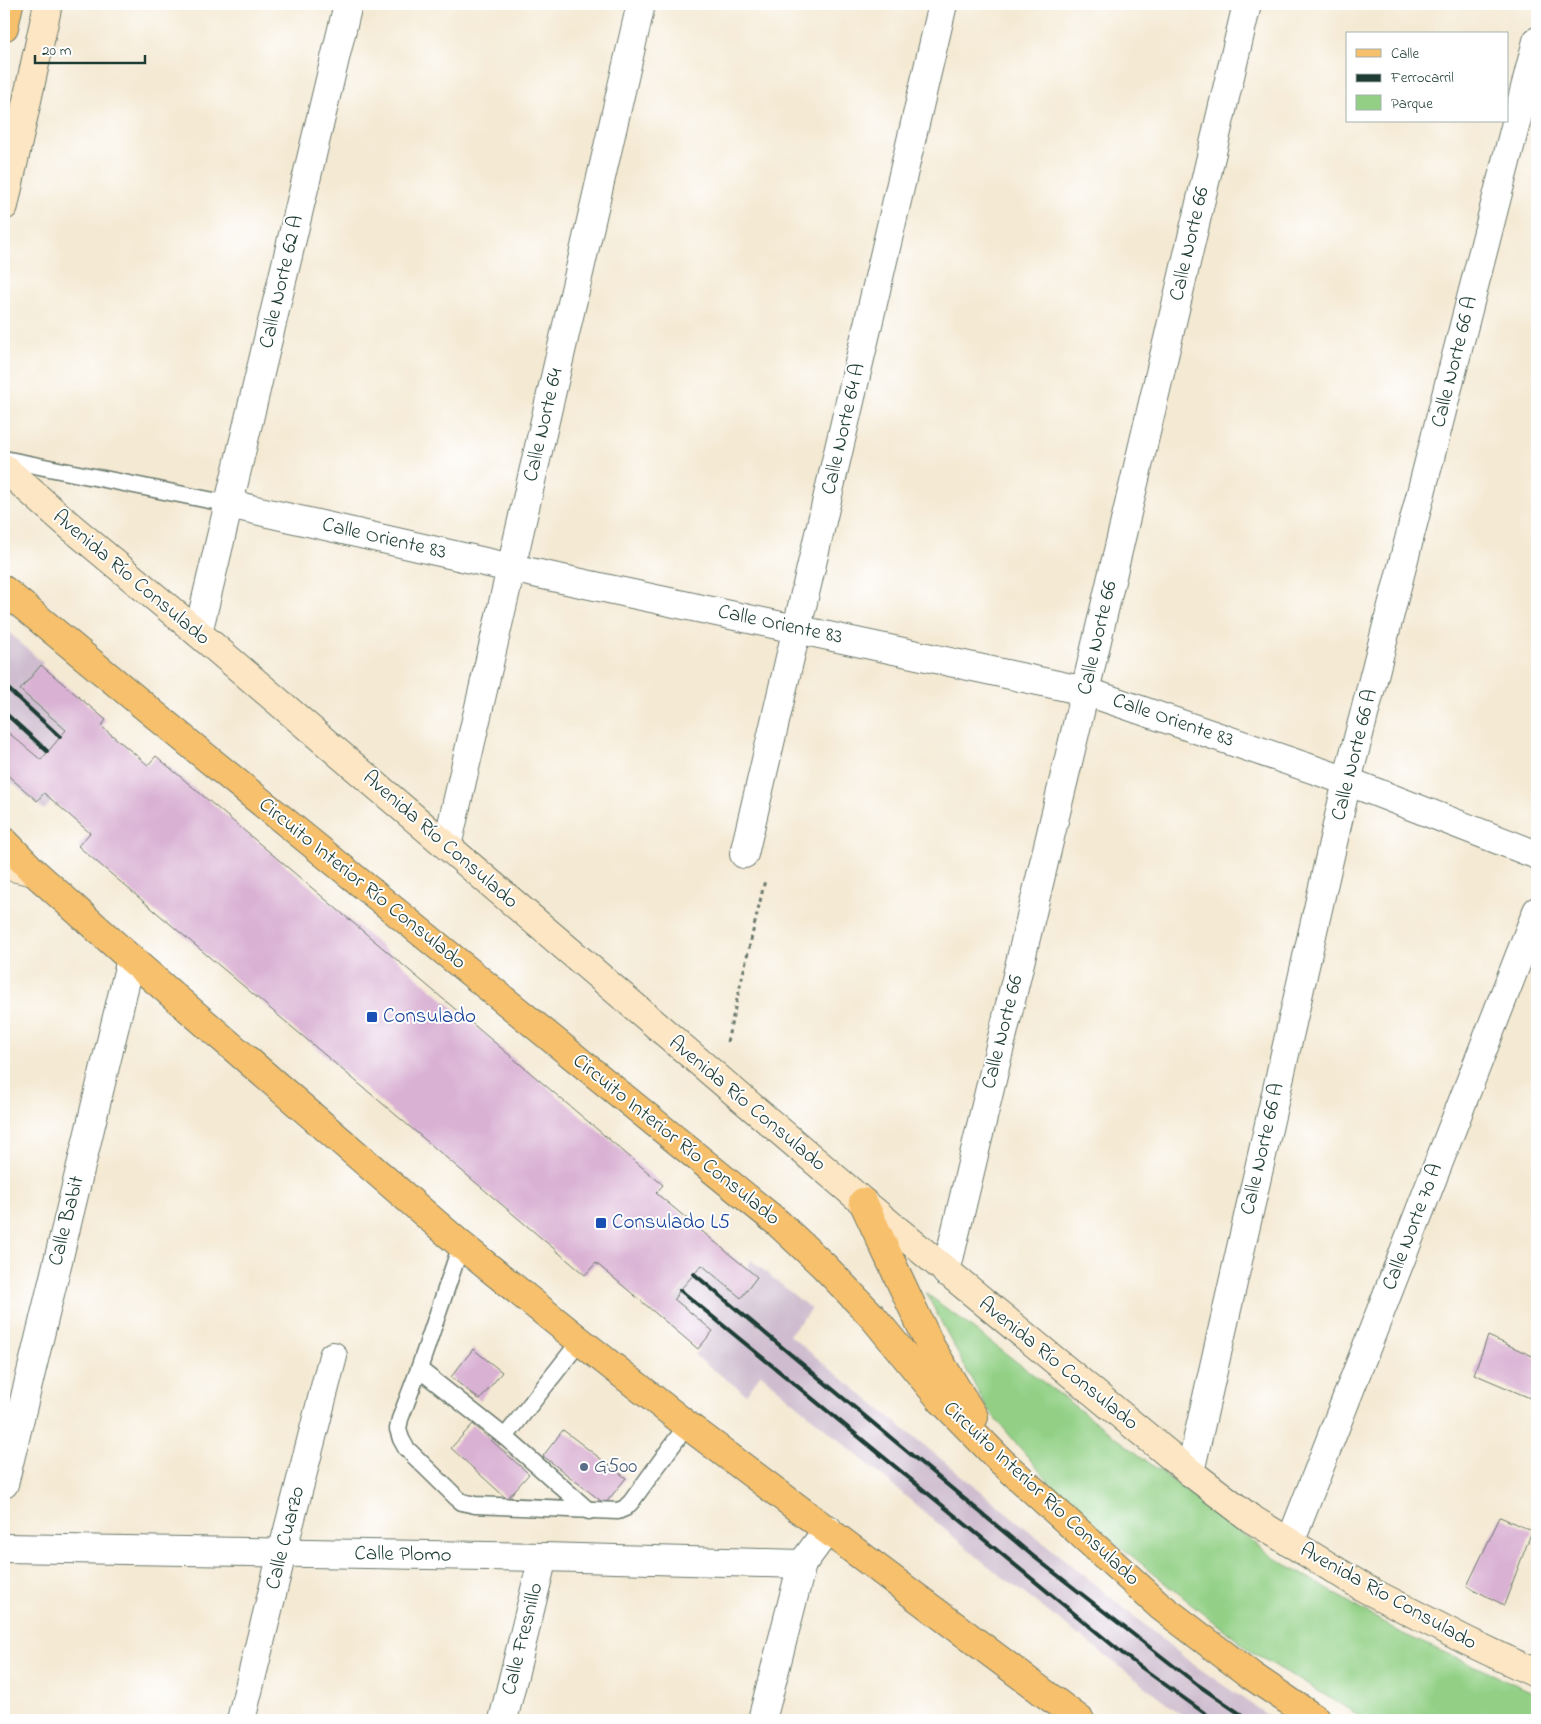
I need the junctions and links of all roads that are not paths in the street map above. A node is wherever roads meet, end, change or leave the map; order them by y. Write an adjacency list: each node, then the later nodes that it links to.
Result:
1 (9, 4): 7 (main road)
2 (48, 4): 9 (main road)
3 (348, 4): 12 (street, Calle Norte 62 A)
4 (641, 4): 13 (street, Calle Norte 64)
5 (943, 4): 15 (street, Calle Norte 64 A)
6 (1247, 4): 17 (street, Calle Norte 66)
7 (4, 27)
8 (1537, 41): 18 (street, Calle Norte 66 A)
9 (4, 206)
10 (4, 460): 12 (lane, Calle Oriente 83)
11 (4, 468): 16 (main road, Avenida Río Consulado)
12 (229, 504): 13 (street, Calle Oriente 83); 16 (street, Calle Norte 62 A)
13 (512, 568): 15 (street, Calle Oriente 83); 20 (street, Calle Norte 64)
14 (4, 590): 35 (main road, Circuito Interior Río Consulado)
15 (798, 629): 17 (street, Calle Oriente 83); 21 (street, Calle Norte 64 A)
16 (198, 634): 20 (main road, Avenida Río Consulado)
17 (1085, 691): 18 (street, Calle Oriente 83); 29 (street, Calle Norte 66)
18 (1347, 781): 22 (street, Calle Oriente 83); 36 (street, Calle Norte 66 A)
19 (4, 841): 24 (main road)
20 (447, 846): 27 (main road, Avenida Río Consulado)
21 (744, 854)
22 (1537, 855)
23 (4, 865): 24 (main road)
24 (34, 872): 26 (main road)
25 (1537, 912): 40 (street, Calle Norte 70 A)
26 (131, 959): 28 (main road); 37 (street, Calle Babit)
27 (863, 1202): 29 (main road, Avenida Río Consulado); 35 (main road)
28 (461, 1245): 30 (main road); 32 (lane)
29 (946, 1272): 36 (main road, Avenida Río Consulado)
30 (580, 1341): 33 (main road); 34 (lane)
31 (333, 1356): 42 (street, Calle Cuarzo)
32 (419, 1369): 34 (lane); 38 (lane)
33 (687, 1425): 38 (lane); 39 (main road)
34 (504, 1437): 38 (lane)
35 (1001, 1461): 50 (main road, Circuito Interior Río Consulado)
36 (1190, 1472): 40 (main road, Avenida Río Consulado)
37 (4, 1484)
38 (589, 1511)
39 (828, 1529): 44 (street); 46 (main road)
40 (1290, 1543): 45 (main road, Avenida Río Consulado)
41 (4, 1548): 42 (street, Calle Plomo)
42 (282, 1553): 43 (street, Calle Plomo); 47 (street, Calle Cuarzo)
43 (543, 1557): 44 (street, Calle Plomo); 48 (street, Calle Fresnillo)
44 (802, 1564): 49 (street)
45 (1537, 1674)
46 (1068, 1717)
47 (241, 1720)
48 (503, 1720)
49 (762, 1720)
50 (1318, 1720)

